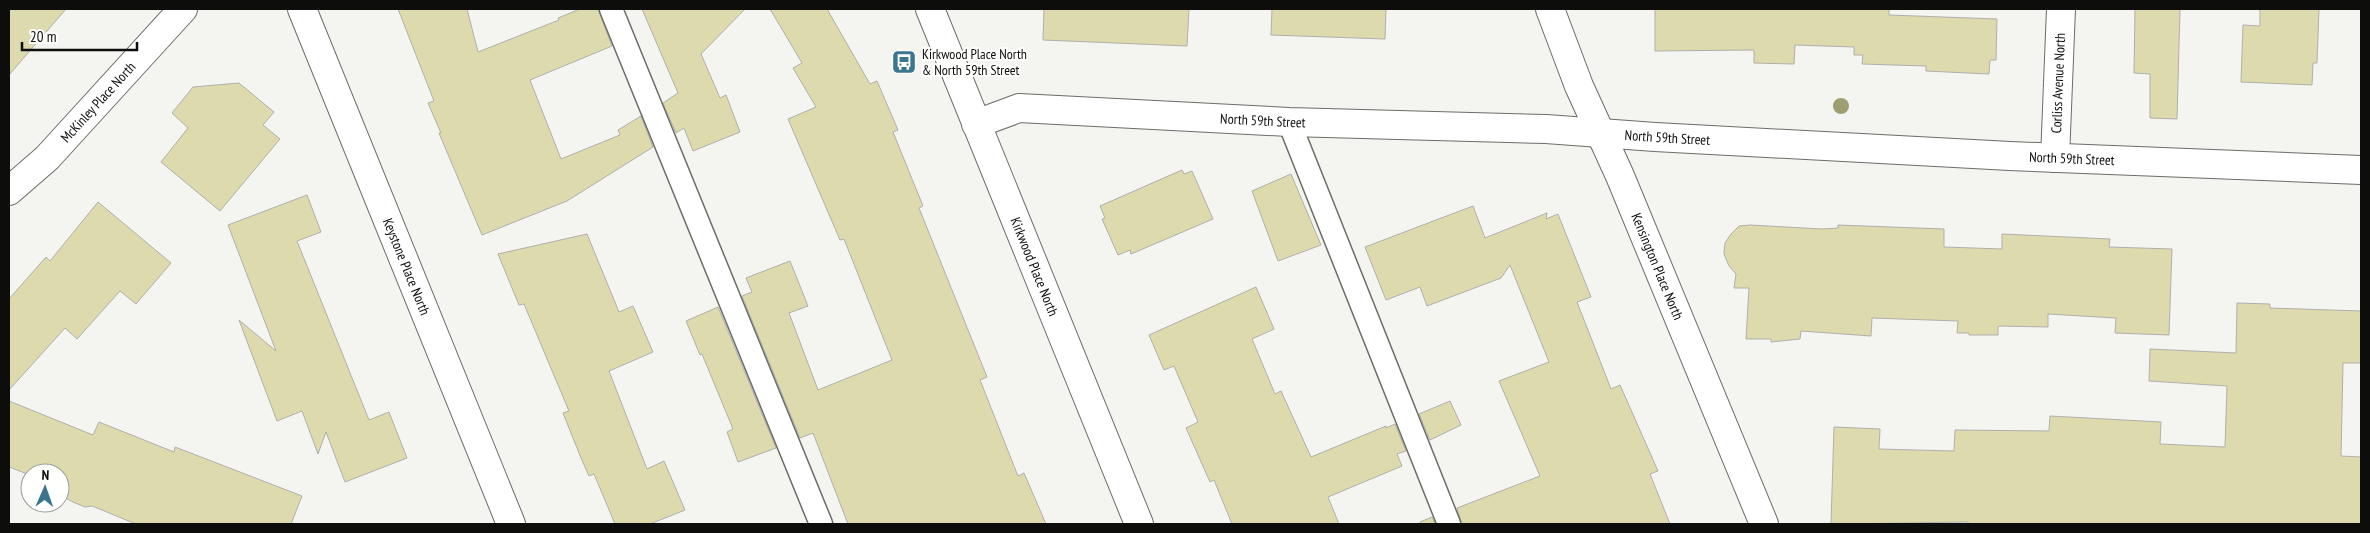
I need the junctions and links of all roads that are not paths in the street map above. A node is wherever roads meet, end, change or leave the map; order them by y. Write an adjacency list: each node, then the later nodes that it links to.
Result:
1 (183, 9): 12 (street, McKinley Place North)
2 (302, 9): 13 (street, Keystone Place North)
3 (611, 9): 14 (lane)
4 (930, 9): 8 (street, Kirkwood Place North)
5 (1550, 9): 9 (street, Kensington Place North)
6 (2062, 9): 10 (street, Corliss Avenue North)
7 (1289, 122): 8 (street, North 59th Street); 9 (street, North 59th Street); 16 (lane)
8 (976, 124): 15 (street, Kirkwood Place North)
9 (1600, 132): 10 (street, North 59th Street); 17 (street, Kensington Place North)
10 (2054, 158): 11 (street, North 59th Street)
11 (2361, 170)
12 (9, 191)
13 (511, 524)
14 (821, 524)
15 (1139, 524)
16 (1450, 524)
17 (1764, 524)

